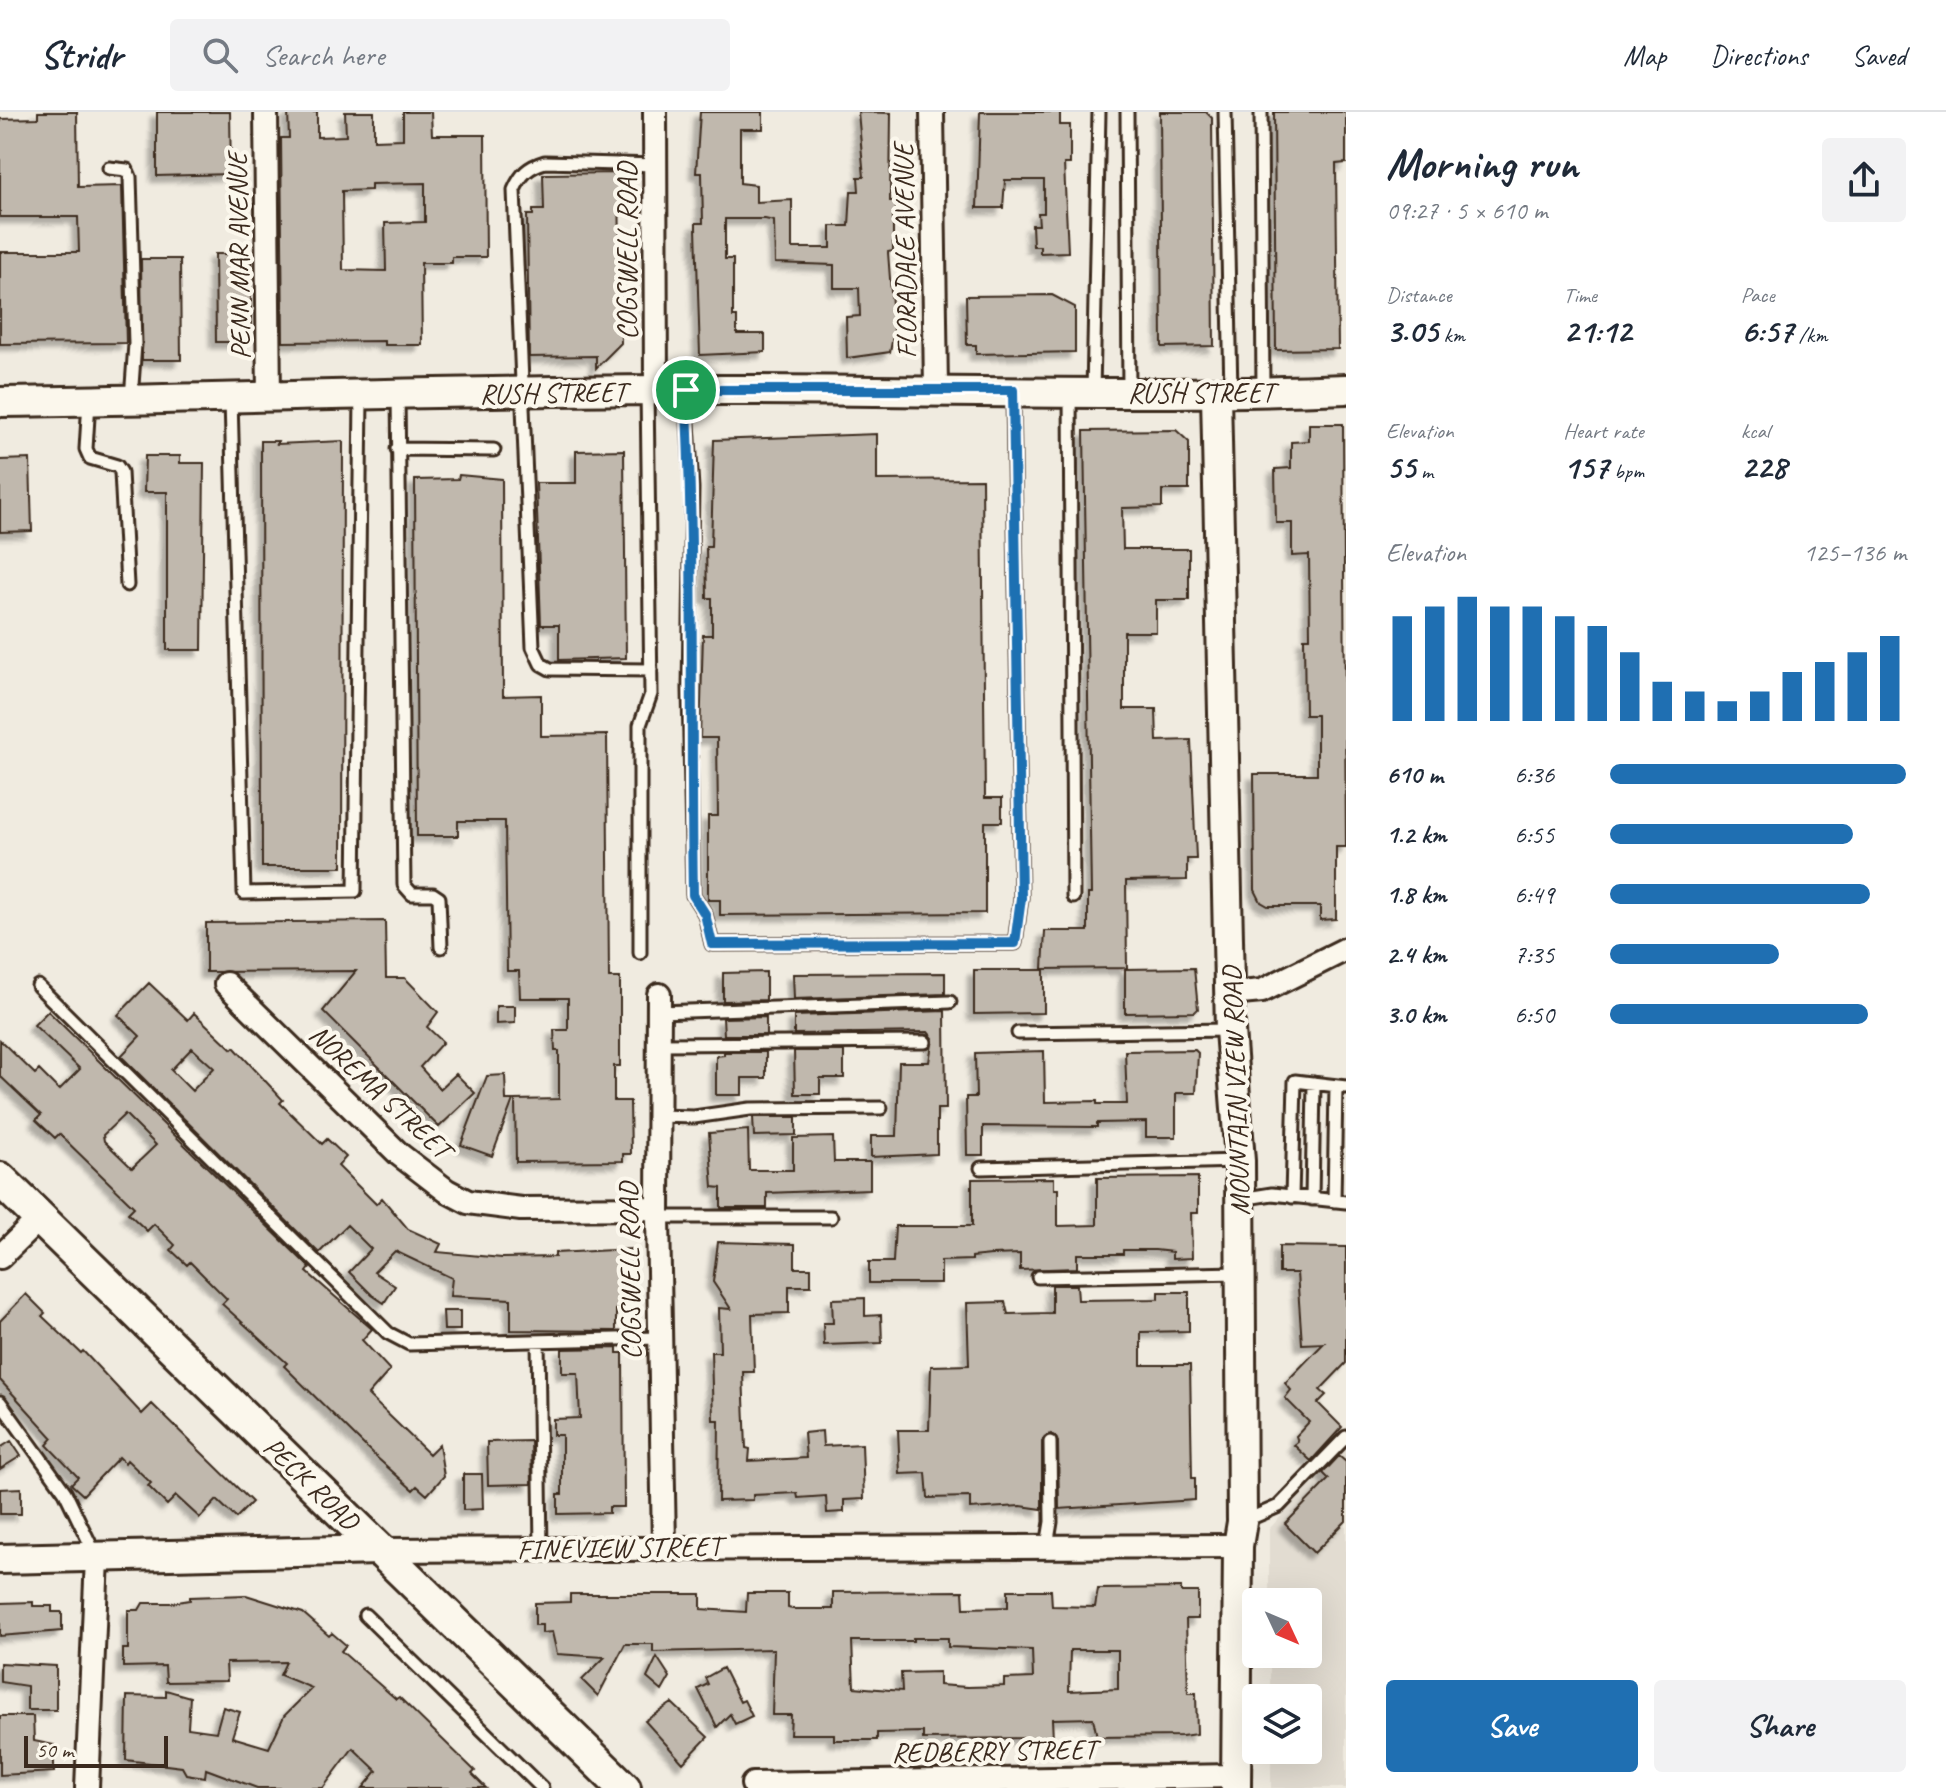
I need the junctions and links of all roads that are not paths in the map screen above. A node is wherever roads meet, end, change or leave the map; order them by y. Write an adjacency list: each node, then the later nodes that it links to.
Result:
1 (266, 112): 22 (street, PENN MAR AVENUE)
2 (655, 112): 8 (street, COGSWELL ROAD)
3 (932, 112): 10 (street, FLORADALE AVENUE)
4 (1099, 112): 15 (lane)
5 (1127, 112): 18 (lane)
6 (1225, 112): 19 (lane)
7 (1261, 112): 16 (lane)
8 (656, 165): 12 (street, COGSWELL ROAD); 17 (lane)
9 (109, 168): 24 (lane)
10 (936, 389): 13 (street, RUSH STREET); 14 (street, RUSH STREET)
11 (1346, 389): 16 (street, RUSH STREET)
12 (651, 390): 13 (street, RUSH STREET); 17 (street, RUSH STREET); 30 (lane)
13 (686, 390): 14 (lane)
14 (1013, 390): 15 (street, RUSH STREET)
15 (1082, 392): 18 (street, RUSH STREET); 31 (lane)
16 (1263, 392): 19 (street, RUSH STREET)
17 (523, 393): 20 (street, RUSH STREET); 30 (lane)
18 (1130, 393): 19 (street, RUSH STREET)
19 (1224, 394): 37 (street, MOUNTAIN VIEW ROAD)
20 (398, 396): 21 (street, RUSH STREET); 27 (lane)
21 (361, 397): 22 (street, RUSH STREET); 23 (lane)
22 (269, 398): 23 (street, RUSH STREET)
23 (231, 399): 24 (street, RUSH STREET)
24 (130, 400): 25 (street, RUSH STREET)
25 (89, 401): 26 (street, RUSH STREET); 29 (lane)
26 (0, 402)
27 (397, 449): 28 (lane); 32 (lane)
28 (494, 450)
29 (127, 585)
30 (651, 670): 34 (lane)
31 (1073, 897)
32 (441, 947)
33 (1346, 949): 37 (street)
34 (640, 953)
35 (226, 984): 55 (street, NOREMA STREET)
36 (38, 986): 62 (lane)
37 (1230, 994): 40 (street, MOUNTAIN VIEW ROAD)
38 (950, 1002): 39 (lane)
39 (659, 1003): 43 (street, COGSWELL ROAD)
40 (1230, 1030): 41 (lane); 48 (street, MOUNTAIN VIEW ROAD)
41 (1018, 1033)
42 (925, 1042): 43 (lane)
43 (659, 1044): 47 (street, COGSWELL ROAD)
44 (1314, 1083): 45 (lane); 51 (lane); 53 (lane)
45 (1341, 1087): 54 (lane)
46 (881, 1108): 47 (lane)
47 (658, 1116): 55 (street, COGSWELL ROAD)
48 (1240, 1161): 49 (lane); 52 (street, MOUNTAIN VIEW ROAD)
49 (981, 1168)
50 (0, 1179): 57 (main road, PECK ROAD)
51 (1292, 1197): 52 (lane); 53 (lane)
52 (1240, 1199): 59 (street, MOUNTAIN VIEW ROAD)
53 (1312, 1199): 54 (lane)
54 (1340, 1201)
55 (658, 1212): 56 (lane); 61 (street, COGSWELL ROAD)
56 (831, 1217)
57 (40, 1218): 58 (street); 70 (main road, PECK ROAD)
58 (0, 1257)
59 (1241, 1273): 60 (lane); 66 (street, MOUNTAIN VIEW ROAD)
60 (1038, 1277)
61 (659, 1338): 62 (lane); 67 (street, COGSWELL ROAD)
62 (538, 1341): 69 (lane)
63 (0, 1402): 71 (lane)
64 (1346, 1437): 66 (lane)
65 (1050, 1442): 68 (lane)
66 (1240, 1534): 68 (street, FINEVIEW STREET); 74 (street, MOUNTAIN VIEW ROAD)
67 (664, 1546): 68 (street, FINEVIEW STREET); 69 (street, FINEVIEW STREET)
68 (1047, 1546)
69 (541, 1548): 70 (street, FINEVIEW STREET)
70 (380, 1550): 71 (street, FINEVIEW STREET); 78 (main road, PECK ROAD)
71 (97, 1558): 72 (street, FINEVIEW STREET); 76 (street)
72 (0, 1559)
73 (365, 1615): 77 (lane)
74 (1236, 1782): 75 (street, REDBERRY STREET)
75 (753, 1784)
76 (87, 1788)
77 (542, 1788)
78 (624, 1788)

